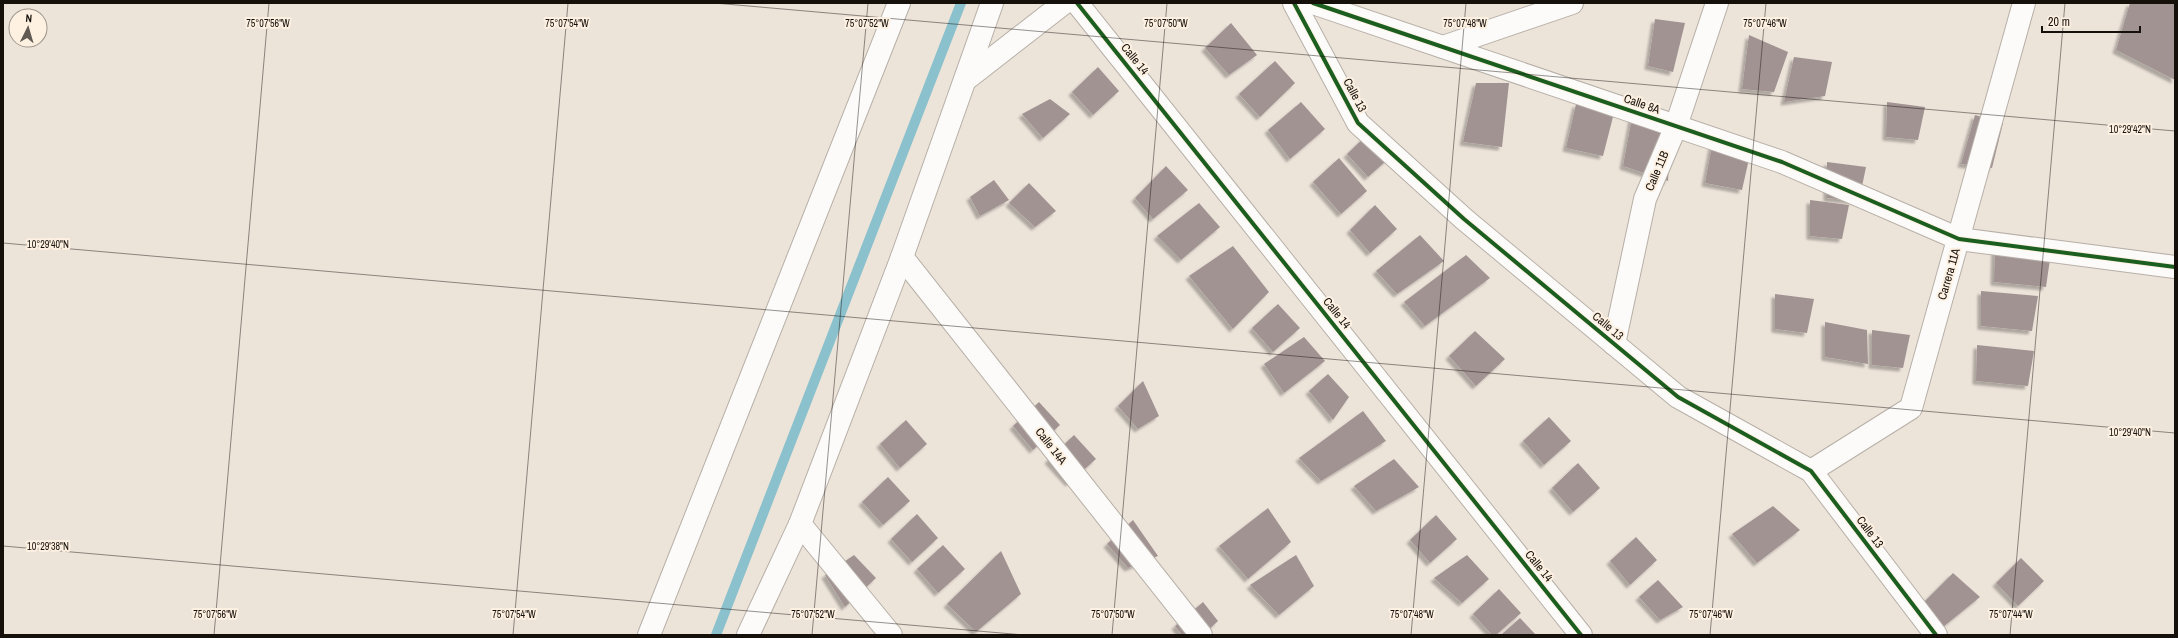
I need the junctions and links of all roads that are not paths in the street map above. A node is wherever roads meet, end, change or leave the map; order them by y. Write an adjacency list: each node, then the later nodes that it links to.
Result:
1 (899, 3): 19 (street)
2 (992, 3): 11 (street)
3 (1064, 3): 11 (street)
4 (1077, 3): 23 (street, Calle 14)
5 (1294, 3): 16 (street, Calle 13)
6 (1313, 3): 10 (street, Calle 8A)
7 (1572, 3): 10 (street)
8 (1717, 3): 12 (street, Calle 11B)
9 (2024, 3): 13 (street, Carrera 11A)
10 (1443, 47): 12 (street, Calle 8A)
11 (965, 80): 14 (street)
12 (1676, 126): 13 (street, Calle 8A); 16 (street, Calle 11B)
13 (1959, 239): 15 (street, Calle 8A); 17 (street, Carrera 11A)
14 (902, 257): 18 (street); 22 (street, Calle 14A)
15 (2175, 267)
16 (1614, 344): 17 (street, Calle 13)
17 (1811, 471): 24 (street, Calle 13)
18 (800, 524): 20 (street); 21 (street)
19 (649, 635)
20 (748, 635)
21 (891, 635)
22 (1201, 635)
23 (1581, 635)
24 (1936, 635)

